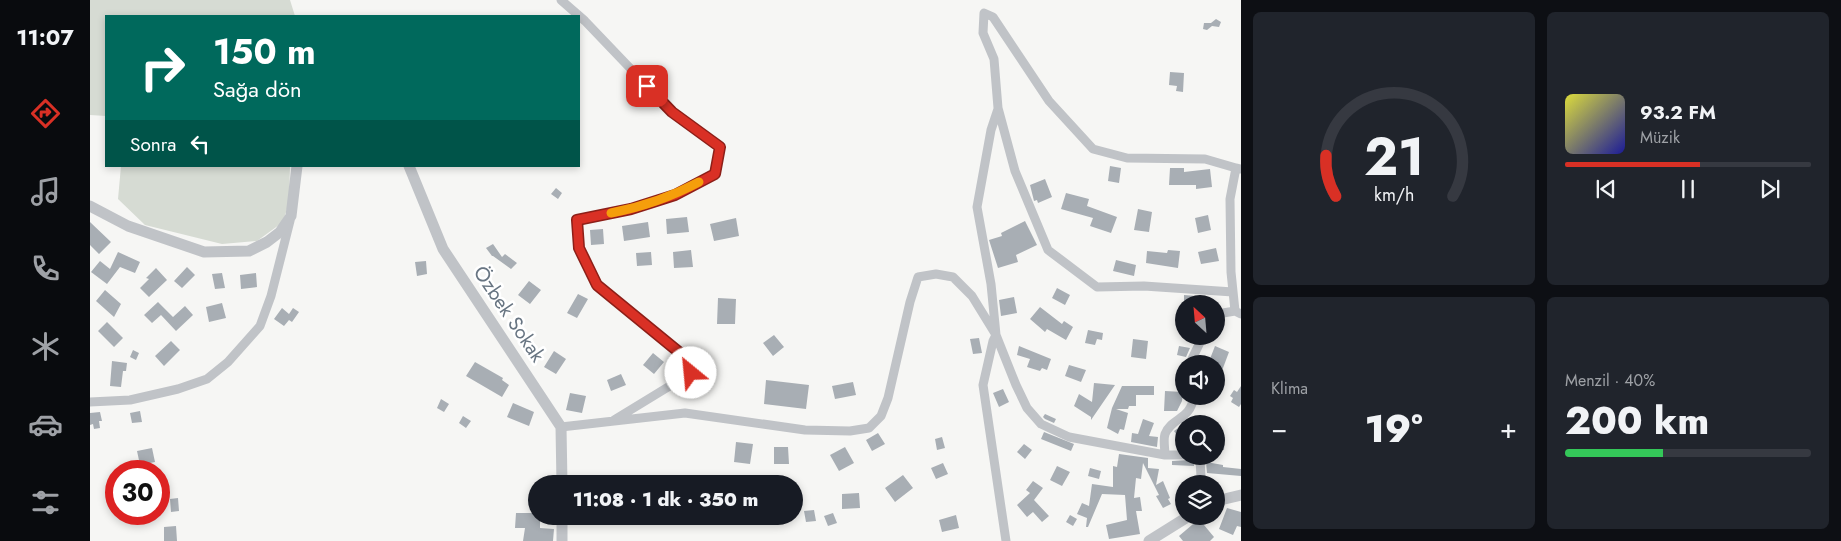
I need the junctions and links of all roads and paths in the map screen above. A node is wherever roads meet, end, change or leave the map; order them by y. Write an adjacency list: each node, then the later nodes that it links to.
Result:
1 (561, 0): 2 (street)
2 (577, 15)
3 (580, 17): 16 (street)
4 (998, 108): 7 (street); 10 (street); 13 (street)
5 (297, 167): 9 (street)
6 (409, 167): 17 (street, Özbek Sokak)
7 (1239, 169): 10 (street)
8 (90, 206): 9 (street)
9 (291, 216): 14 (street)
10 (1233, 292): 12 (street)
11 (1225, 312): 12 (street)
12 (1238, 312)
13 (996, 335): 16 (street); 18 (street); 26 (street)
14 (90, 402)
15 (1191, 405): 18 (street)
16 (611, 422): 17 (street)
17 (561, 427): 20 (street)
18 (1165, 455): 19 (street)
19 (1175, 455)
20 (562, 475)
21 (1241, 495): 22 (street)
22 (1225, 499)
23 (562, 525): 25 (street)
24 (1175, 525): 27 (street)
25 (562, 541)
26 (1006, 541)
27 (1149, 541)

